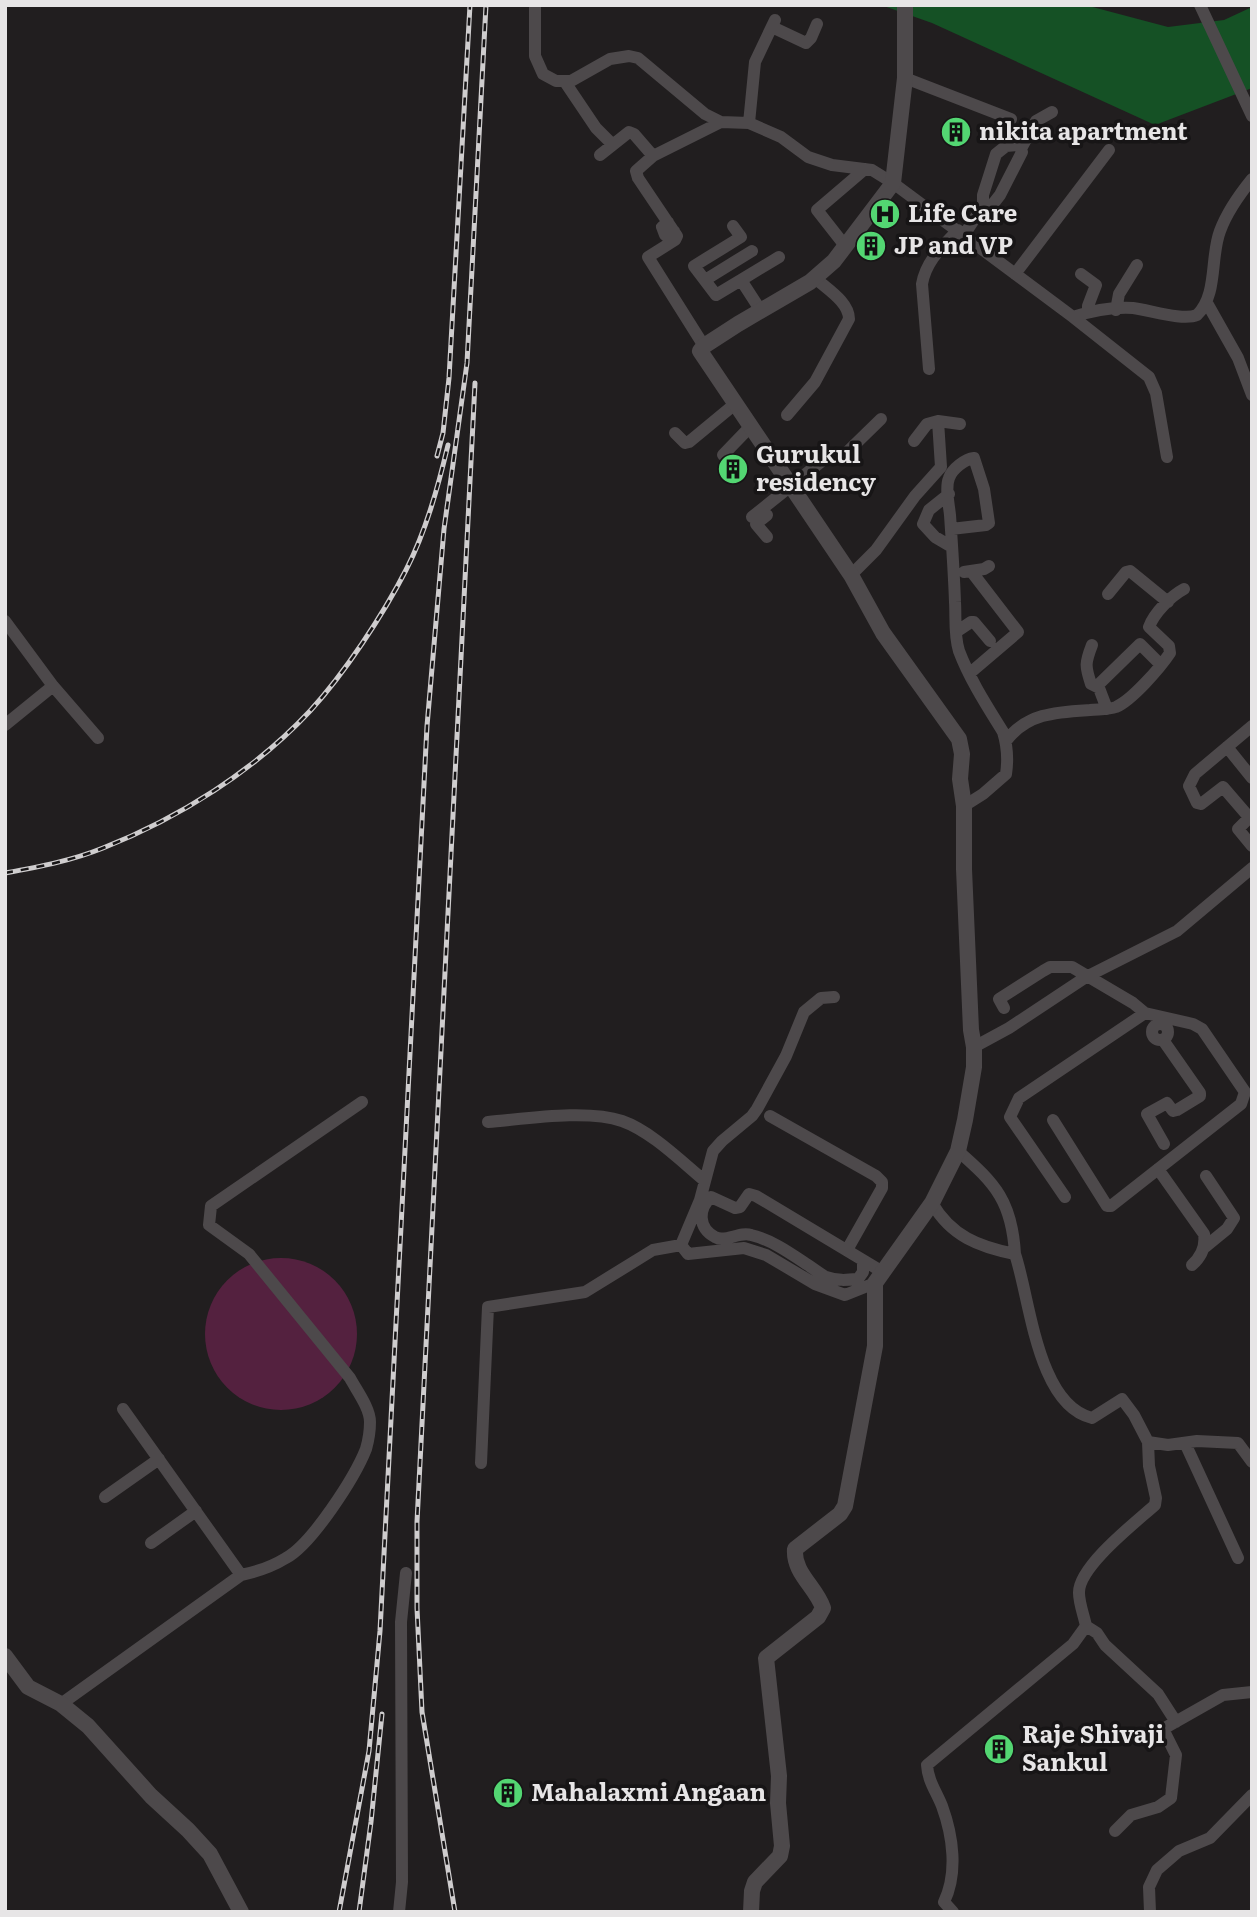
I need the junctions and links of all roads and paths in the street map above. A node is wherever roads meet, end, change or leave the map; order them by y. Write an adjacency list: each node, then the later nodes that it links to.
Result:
1 (536, 5): 6 (street)
2 (1200, 5): 8 (street)
3 (905, 11): 5 (street)
4 (817, 24): 11 (street)
5 (905, 78): 9 (street); 19 (street)
6 (565, 82): 10 (street); 12 (street)
7 (1052, 112): 13 (street)
8 (1252, 116)
9 (1012, 119)
10 (721, 122): 11 (street); 16 (street)
11 (749, 123): 17 (street)
12 (612, 144): 15 (street); 16 (street)
13 (1022, 147): 20 (street); 20 (street)
14 (1109, 150): 27 (street)
15 (600, 155)
16 (653, 156): 37 (street)
17 (865, 169): 19 (street); 22 (street)
18 (1252, 179): 32 (street)
19 (893, 183): 21 (street); 22 (street)
20 (984, 206): 21 (street)
21 (961, 232): 27 (street); 38 (street)
22 (846, 247): 29 (street)
23 (752, 251): 26 (street); 30 (street); 30 (street)
24 (779, 257): 26 (street)
25 (1138, 265): 33 (street)
26 (763, 266): 31 (street)
27 (1015, 274): 36 (street)
28 (1081, 274): 35 (street)
29 (815, 278): 34 (street); 41 (street)
30 (705, 280): 31 (street)
31 (741, 281): 34 (street)
32 (1207, 303): 33 (street); 39 (street)
33 (1116, 310): 35 (street)
34 (761, 311): 37 (street)
35 (1088, 312): 36 (street)
36 (1073, 317): 50 (street)
37 (704, 346): 40 (street)
38 (929, 369)
39 (1252, 395)
40 (735, 404): 45 (street); 46 (street)
41 (787, 415)
42 (881, 419): 52 (street)
43 (938, 421): 44 (street); 47 (street); 51 (street)
44 (960, 424)
45 (750, 427): 48 (street); 52 (street)
46 (675, 433)
47 (914, 441)
48 (723, 455)
49 (962, 456): 51 (street)
50 (1167, 457)
51 (942, 467): 60 (street)
52 (790, 487): 55 (street); 60 (street)
53 (949, 494): 54 (street); 54 (street); 56 (street)
54 (951, 529): 56 (street)
55 (767, 537)
56 (952, 547): 59 (street)
57 (989, 566): 58 (street)
58 (971, 571): 59 (street); 69 (street)
59 (954, 573): 65 (street)
60 (851, 575): 79 (street)
61 (1184, 589): 63 (street)
62 (1108, 594): 63 (street)
63 (1168, 602): 68 (street)
64 (5, 621): 71 (street)
65 (956, 632): 66 (street); 69 (street)
66 (990, 641)
67 (1092, 645): 70 (street)
68 (1160, 664): 70 (street); 72 (street)
69 (970, 673): 76 (street)
70 (1097, 686): 72 (street)
71 (53, 687): 73 (street); 75 (street)
72 (1107, 709): 76 (street)
73 (5, 725)
74 (1252, 726): 77 (street)
75 (97, 738)
76 (1006, 741): 79 (street)
77 (1227, 747): 78 (street); 80 (street)
78 (1252, 778)
79 (964, 806): 86 (street)
80 (1252, 846)
81 (1252, 869): 82 (street)
82 (1086, 977): 84 (street); 85 (street); 86 (street)
83 (834, 996): 95 (street)
84 (1004, 1008)
85 (1151, 1018): 91 (street); 93 (street); 96 (street)
86 (974, 1046): 92 (street)
87 (362, 1102): 116 (street)
88 (770, 1116): 100 (street)
89 (1053, 1119): 93 (street)
90 (488, 1122): 95 (street)
91 (1164, 1144)
92 (958, 1151): 97 (street); 101 (street)
93 (1158, 1169): 99 (street)
94 (1206, 1176): 99 (street)
95 (705, 1181): 98 (street)
96 (1065, 1196)
97 (932, 1203): 101 (street); 104 (street)
98 (681, 1245): 104 (street); 110 (street)
99 (1205, 1247): 103 (street)
100 (847, 1250): 102 (street); 102 (street)
101 (1014, 1254): 106 (street)
102 (863, 1261): 104 (street)
103 (1192, 1265)
104 (878, 1277): 126 (street)
105 (123, 1409): 108 (street)
106 (1148, 1442): 107 (street); 117 (street)
107 (1185, 1443): 109 (street); 114 (street)
108 (159, 1459): 111 (street); 112 (street)
109 (1252, 1462)
110 (481, 1463)
111 (105, 1497)
112 (196, 1511): 113 (street); 116 (street)
113 (151, 1543)
114 (1238, 1559)
115 (405, 1573): 125 (street)
116 (241, 1575): 120 (street)
117 (1086, 1626): 121 (street); 127 (street)
118 (5, 1656): 120 (street)
119 (1252, 1692): 121 (street)
120 (61, 1704): 124 (street)
121 (1176, 1722): 123 (street)
122 (1252, 1794): 128 (street)
123 (1115, 1831)
124 (241, 1912)
125 (399, 1912)
126 (751, 1912)
127 (953, 1912)
128 (1150, 1912)

